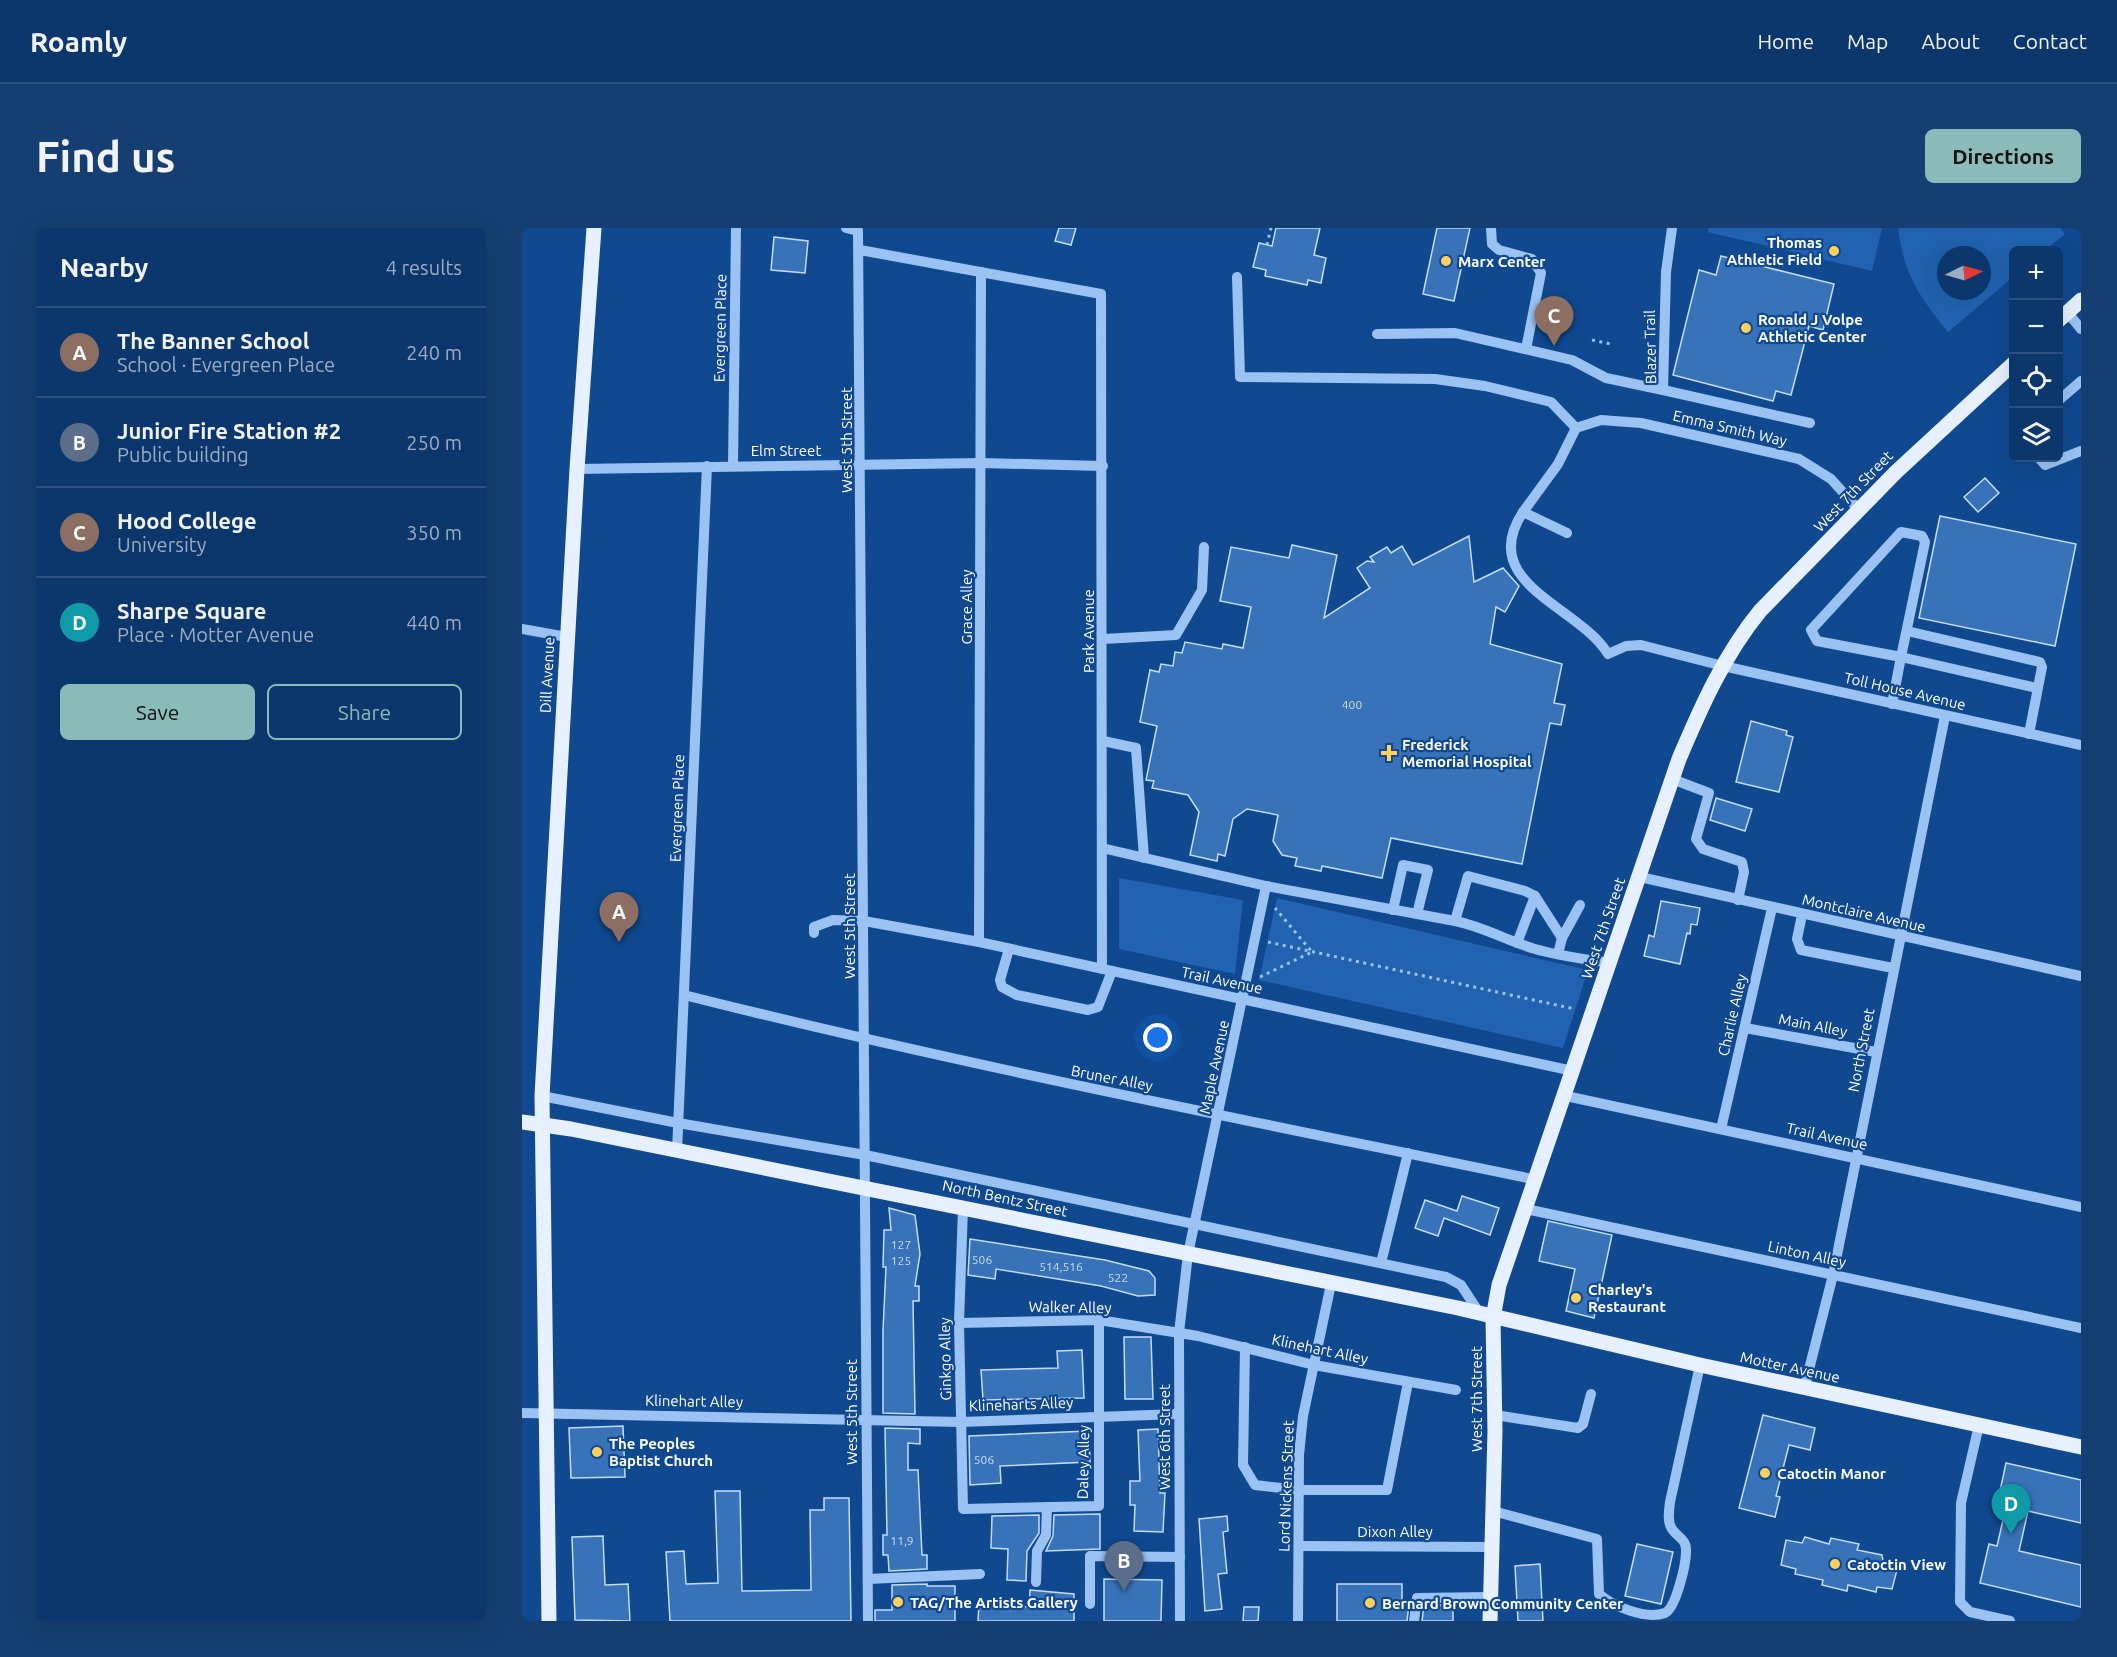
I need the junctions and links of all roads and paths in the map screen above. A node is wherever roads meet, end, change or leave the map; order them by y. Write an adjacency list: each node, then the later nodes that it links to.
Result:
1 (594, 228): 32 (main road, Dill Avenue)
2 (736, 228): 29 (street, Evergreen Place)
3 (846, 228): 7 (street)
4 (1271, 228): 8 (path)
5 (1491, 228): 18 (street)
6 (1672, 228): 21 (street, Blazer Trail)
7 (859, 229): 9 (street, West 5th Street)
8 (1267, 245)
9 (860, 250): 10 (street); 28 (street, West 5th Street)
10 (981, 272): 27 (street, Grace Alley); 31 (street, Park Avenue)
11 (1237, 277): 24 (street)
12 (2081, 300): 13 (main road)
13 (2063, 317): 14 (street)
14 (2081, 329)
15 (1377, 334): 18 (street)
16 (1592, 340): 17 (path)
17 (1611, 344)
18 (1526, 349): 21 (street)
19 (2009, 367): 33 (main road, West 7th Street)
20 (2081, 381): 22 (street)
21 (1663, 390): 23 (street, Blazer Trail)
22 (2063, 397)
23 (1810, 423)
24 (1576, 428): 33 (street, Emma Smith Way); 34 (street)
25 (2081, 451): 26 (street)
26 (2063, 458)
27 (982, 463): 28 (street, Elm Street); 31 (street, Elm Street); 67 (street, Grace Alley)
28 (861, 464): 29 (street, Elm Street); 62 (street, West 5th Street)
29 (733, 465): 30 (street, Elm Street)
30 (707, 466): 32 (street, Elm Street); 78 (street, Evergreen Place)
31 (1104, 466): 40 (street, Park Avenue)
32 (577, 469): 39 (main road, Dill Avenue)
33 (1859, 510): 42 (main road, West 7th Street)
34 (1523, 512): 35 (street); 42 (street, Toll House Avenue)
35 (1567, 532)
36 (1204, 547): 40 (street)
37 (522, 629): 39 (street)
38 (1907, 631): 41 (street); 41 (street); 43 (street)
39 (567, 637): 85 (main road, Dill Avenue)
40 (1103, 639): 47 (street, Park Avenue)
41 (1901, 657): 43 (street); 44 (street)
42 (1723, 666): 44 (street, Toll House Avenue); 49 (main road, West 7th Street)
43 (2037, 688): 46 (street)
44 (1892, 704): 45 (street, Toll House Avenue)
45 (1945, 716): 46 (street, Toll House Avenue); 65 (street, North Street)
46 (2029, 734): 48 (street, Toll House Avenue)
47 (1103, 741): 50 (street, Park Avenue); 51 (street)
48 (2081, 743)
49 (1672, 779): 52 (main road, West 7th Street); 55 (street)
50 (1102, 848): 51 (street); 75 (street, Park Avenue)
51 (1143, 858): 53 (street)
52 (1640, 877): 55 (street, Montclaire Avenue); 73 (main road, West 7th Street)
53 (1266, 886): 59 (street); 79 (street, Maple Avenue)
54 (1535, 896): 63 (street); 66 (street); 69 (street)
55 (1738, 900): 58 (street, Montclaire Avenue)
56 (1580, 905): 66 (street)
57 (1275, 908): 71 (path)
58 (1772, 908): 61 (street, Montclaire Avenue); 81 (street, Charlie Alley)
59 (1394, 910): 60 (street); 60 (street)
60 (1417, 914): 63 (street)
61 (1802, 915): 65 (street, Montclaire Avenue); 74 (street)
62 (864, 921): 64 (street, Trail Avenue); 67 (street, Trail Avenue); 82 (street, West 5th Street)
63 (1455, 921): 69 (street)
64 (814, 933)
65 (1899, 936): 74 (street, North Street); 76 (street, Montclaire Avenue)
66 (1562, 938): 72 (street)
67 (978, 942): 70 (street, Trail Avenue)
68 (1268, 942): 71 (path)
69 (1517, 943): 72 (street)
70 (1009, 949): 75 (street, Trail Avenue); 75 (street)
71 (1312, 952): 77 (path); 80 (path)
72 (1558, 954): 73 (street)
73 (1610, 963): 84 (main road, West 7th Street)
74 (1893, 968): 83 (street, North Street)
75 (1107, 970): 79 (street, Trail Avenue)
76 (2081, 976)
77 (1260, 977)
78 (684, 995): 82 (street, Bruner Alley); 89 (street, Evergreen Place)
79 (1243, 999): 84 (street, Trail Avenue); 87 (street, Maple Avenue)
80 (1575, 1010)
81 (1744, 1028): 83 (street, Main Alley); 91 (street, Charlie Alley)
82 (864, 1041): 87 (street, Bruner Alley); 94 (street, West 5th Street)
83 (1876, 1052): 95 (street, North Street)
84 (1574, 1071): 86 (main road, West 7th Street)
85 (542, 1096): 89 (street, North Bentz Street); 90 (main road, Dill Avenue)
86 (1566, 1096): 91 (street, Trail Avenue); 96 (main road, West 7th Street)
87 (1219, 1116): 93 (street, Bruner Alley); 101 (street, Maple Avenue)
88 (522, 1122): 90 (main road, North Bentz Street)
89 (678, 1124): 92 (street, Evergreen Place); 94 (street, North Bentz Street)
90 (541, 1125): 92 (main road, North Bentz Street); 119 (main road, Dill Avenue)
91 (1721, 1129): 95 (street, Trail Avenue)
92 (677, 1151): 97 (main road, North Bentz Street)
93 (1408, 1153): 96 (street, Bruner Alley); 103 (street)
94 (866, 1155): 97 (street, West 5th Street); 101 (street, North Bentz Street)
95 (1855, 1158): 98 (street, Trail Avenue); 104 (street, North Street)
96 (1537, 1180): 100 (main road, West 7th Street)
97 (866, 1188): 99 (main road, North Bentz Street); 123 (street, West 5th Street)
98 (2081, 1207)
99 (963, 1208): 102 (main road, North Bentz Street); 108 (street, Ginkgo Alley)
100 (1526, 1209): 104 (street, Linton Alley); 106 (main road, West 7th Street)
101 (1195, 1224): 102 (street, Maple Avenue); 103 (street, North Bentz Street)
102 (1188, 1254): 105 (main road, North Bentz Street); 110 (street, West 6th Street)
103 (1381, 1263): 106 (street, North Bentz Street)
104 (1833, 1275): 109 (street, Linton Alley); 115 (street, North Street)
105 (1331, 1284): 106 (main road, North Bentz Street); 112 (street, Lord Nickens Street)
106 (1486, 1316): 113 (main road, Motter Avenue); 121 (main road, West 7th Street)
107 (1099, 1320): 108 (street, Walker Alley); 110 (street, Walker Alley); 122 (street, Daley Alley)
108 (959, 1323): 124 (street, Ginkgo Alley)
109 (2081, 1328)
110 (1179, 1333): 111 (street, Klinehart Alley); 120 (street, West 6th Street)
111 (1245, 1347): 112 (street, Klinehart Alley); 127 (street)
112 (1314, 1365): 114 (street, Klinehart Alley); 127 (street, Lord Nickens Street)
113 (1700, 1365): 115 (main road, Motter Avenue); 130 (street)
114 (1408, 1382): 116 (street, Klinehart Alley); 127 (street)
115 (1804, 1389): 125 (main road, Motter Avenue)
116 (1456, 1390)
117 (1591, 1394): 121 (street)
118 (522, 1413): 119 (street, Klinehart Alley)
119 (545, 1413): 123 (street, Klinehart Alley); 139 (main road, Dill Avenue)
120 (1178, 1414): 122 (street, Klineharts Alley); 133 (street, West 6th Street)
121 (1494, 1414): 130 (main road, West 7th Street)
122 (1098, 1416): 124 (street, Klineharts Alley); 128 (street, Daley Alley)
123 (865, 1419): 124 (street, Klineharts Alley); 135 (street, West 5th Street)
124 (961, 1422): 129 (street, Ginkgo Alley)
125 (1979, 1425): 126 (main road, Motter Avenue); 145 (street)
126 (2081, 1447)
127 (1299, 1490): 131 (street, Lord Nickens Street)
128 (1047, 1507): 129 (street, Daley Alley); 136 (street)
129 (963, 1509)
130 (1493, 1511): 132 (main road, West 7th Street)
131 (1299, 1546): 132 (street, Dixon Alley); 142 (street, Lord Nickens Street)
132 (1492, 1547): 137 (main road, West 7th Street)
133 (1179, 1557): 138 (street); 141 (street, West 6th Street)
134 (980, 1574): 135 (street)
135 (868, 1579): 140 (street, West 5th Street)
136 (1036, 1582)
137 (1490, 1597): 143 (street); 144 (main road, West 7th Street)
138 (1090, 1604)
139 (549, 1621)
140 (868, 1621)
141 (1180, 1621)
142 (1298, 1621)
143 (1414, 1621)
144 (1490, 1621)
145 (2010, 1621)

